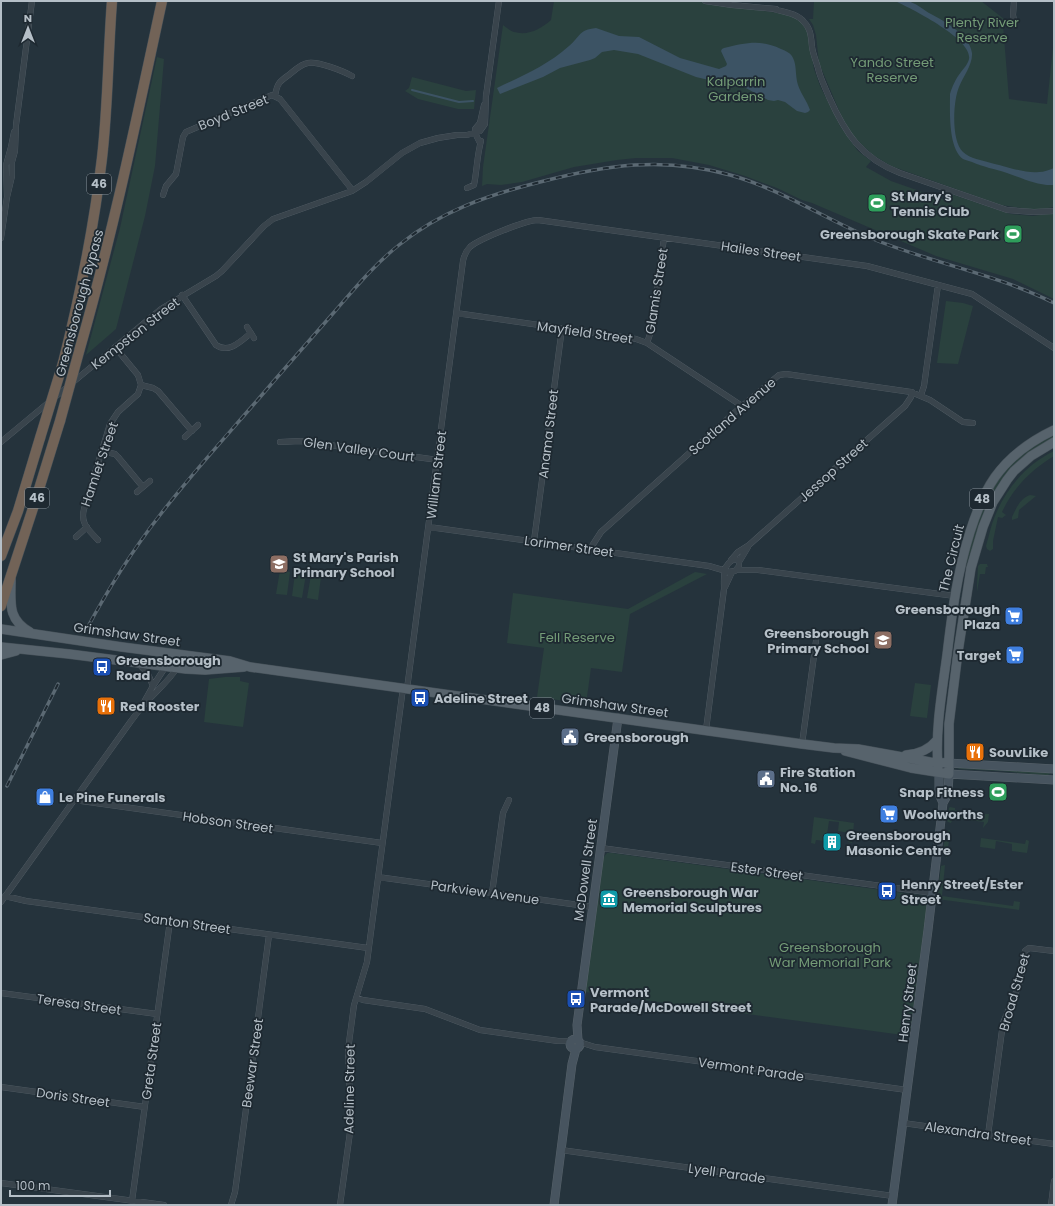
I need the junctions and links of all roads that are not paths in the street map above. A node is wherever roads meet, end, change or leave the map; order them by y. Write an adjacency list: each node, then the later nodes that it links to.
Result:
1 (32, 1): 13 (street)
2 (112, 1): 55 (highway, Greensborough Bypass / 46, bridge)
3 (162, 1): 59 (highway, Greensborough Bypass / 46, bridge)
4 (498, 1): 12 (street)
5 (705, 1): 8 (street)
6 (730, 1): 8 (street)
7 (1014, 1): 9 (street)
8 (759, 7): 19 (street)
9 (1015, 25)
10 (352, 76): 11 (street)
11 (275, 96): 17 (street, Boyd Street); 18 (street, Boyd Street)
12 (476, 132): 15 (street); 17 (street, Kempston Street)
13 (5, 162): 20 (street)
14 (480, 182): 15 (street)
15 (474, 184): 16 (street)
16 (467, 188)
17 (352, 192): 24 (street, Kempston Street)
18 (163, 195)
19 (1054, 210)
20 (1, 238)
21 (664, 238): 22 (street, Hailes Street); 23 (street, Hailes Street); 28 (street, Glamis Street)
22 (463, 261): 25 (street, William Street)
23 (938, 285): 30 (street, Hailes Street); 33 (street)
24 (182, 295): 26 (street); 29 (street, Kempston Street)
25 (456, 313): 27 (street, Mayfield Street); 44 (street, William Street)
26 (247, 327)
27 (562, 328): 28 (street, Mayfield Street); 52 (street, Anama Street)
28 (647, 343): 34 (street, Mayfield Street)
29 (115, 347): 31 (street); 40 (street, Kempston Street)
30 (1054, 348)
31 (141, 385): 38 (street); 43 (street, Hamlet Street)
32 (912, 392): 33 (street, Scotland Avenue); 34 (street, Scotland Avenue); 53 (street, Jessop Street)
33 (921, 395): 35 (street, Scotland Avenue)
34 (742, 406): 54 (street, Scotland Avenue)
35 (973, 424)
36 (198, 425): 38 (street)
37 (1054, 430): 60 (main road, The Circuit / 48)
38 (192, 431): 39 (street)
39 (185, 436)
40 (2, 442)
41 (280, 442): 44 (street, Glen Valley Court)
42 (1054, 442): 61 (main road, The Circuit / 48)
43 (101, 451): 46 (street); 48 (street, Hamlet Street)
44 (438, 460): 49 (street, William Street)
45 (150, 481): 46 (street)
46 (143, 487): 47 (street)
47 (137, 492)
48 (87, 527): 50 (street, Hamlet Street); 51 (street, Hamlet Street)
49 (429, 527): 52 (street, Lorimer Street); 75 (street, William Street)
50 (76, 537)
51 (98, 540)
52 (534, 541): 54 (street, Lorimer Street)
53 (749, 545): 56 (street, Jessop Street); 57 (street, Jessop Street)
54 (590, 549): 57 (street, Lorimer Street)
55 (1, 556)
56 (740, 563): 57 (street, Jessop Street); 57 (street, Lorimer Street); 58 (street, Lorimer Street)
57 (729, 568): 58 (street, Lorimer Street); 78 (street, Jessop Street)
58 (758, 570): 60 (street, Lorimer Street)
59 (12, 574): 62 (highway, Greensborough Bypass / 46); 64 (main road)
60 (954, 596): 61 (main road); 79 (main road, The Circuit / 48)
61 (966, 597): 84 (main road, The Circuit / 48)
62 (1, 606)
63 (1, 629): 64 (main road, Grimshaw Street / 48)
64 (32, 634): 69 (main road, Grimshaw Street / 48)
65 (816, 641): 80 (street)
66 (1, 647): 67 (main road, Grimshaw Street / 48)
67 (28, 649): 68 (main road); 70 (main road, Grimshaw Street / 48)
68 (1, 655)
69 (179, 655): 71 (main road); 72 (main road, Grimshaw Street / 48); 73 (main road)
70 (137, 662): 71 (main road, Grimshaw Street / 48); 74 (street)
71 (166, 666): 73 (main road, Grimshaw Street / 48); 74 (street)
72 (250, 667): 73 (main road, Grimshaw Street / 48); 75 (main road, Grimshaw Street / 48)
73 (177, 668): 76 (street)
74 (153, 686): 76 (street)
75 (405, 688): 77 (main road, Grimshaw Street / 48); 92 (street, Adeline Street)
76 (142, 706): 89 (street)
77 (618, 718): 78 (main road, Grimshaw Street / 48); 93 (street, McDowell Street)
78 (706, 730): 80 (main road, Grimshaw Street / 48)
79 (937, 740): 82 (main road); 83 (main road, The Circuit / 48)
80 (802, 744): 81 (main road, Grimshaw Street / 48)
81 (834, 748): 82 (main road, Grimshaw Street / 48); 86 (main road, Grimshaw Street / 48)
82 (897, 756): 83 (main road, Grimshaw Street / 48)
83 (938, 763): 84 (main road, Grimshaw Street); 86 (main road, The Circuit)
84 (948, 763): 85 (street, Grimshaw Street); 87 (main road, The Circuit / 48)
85 (1054, 769)
86 (939, 772): 87 (main road, Grimshaw Street / 48); 91 (street, Henry Street)
87 (949, 774): 88 (street, Grimshaw Street); 91 (street, Henry Street)
88 (1054, 780)
89 (74, 800): 92 (street, Hobson Street); 97 (street)
90 (509, 800): 95 (street)
91 (943, 803): 96 (street, Henry Street)
92 (382, 843): 94 (street, Adeline Street)
93 (600, 848): 96 (street, Ester Street); 99 (street, McDowell Street)
94 (378, 876): 95 (street, Parkview Avenue); 102 (street, Adeline Street)
95 (492, 892): 99 (street, Parkview Avenue)
96 (933, 893): 109 (street, Henry Street)
97 (5, 896): 98 (street); 100 (street, Santon Street)
98 (1, 902)
99 (593, 907): 107 (street, McDowell Street)
100 (170, 921): 101 (street, Santon Street); 106 (street, Greta Street)
101 (269, 935): 102 (street, Santon Street); 117 (street, Beewar Street)
102 (368, 948): 105 (street, Adeline Street)
103 (1054, 951): 112 (street, Broad Street)
104 (1, 993): 106 (street, Teresa Street)
105 (357, 998): 107 (street, Vermont Parade); 123 (street, Adeline Street)
106 (157, 1014): 110 (street, Greta Street)
107 (574, 1044): 109 (street, Vermont Parade); 114 (street, McDowell Street)
108 (1, 1087): 110 (street, Doris Street)
109 (907, 1090): 111 (street, Henry Street)
110 (144, 1107): 119 (street, Greta Street)
111 (903, 1123): 112 (street, Alexandra Street); 118 (street, Henry Street)
112 (988, 1135): 113 (street, Alexandra Street)
113 (1054, 1144)
114 (561, 1150): 118 (street, Lyell Parade); 124 (street, McDowell Street)
115 (1054, 1181): 126 (street)
116 (1, 1183): 119 (street)
117 (235, 1192): 121 (street, Beewar Street); 122 (street, Beewar Street)
118 (893, 1196): 125 (street, Henry Street)
119 (132, 1201): 120 (street)
120 (164, 1205)
121 (231, 1205)
122 (236, 1205)
123 (340, 1205)
124 (554, 1205)
125 (892, 1205)
126 (1051, 1205)

